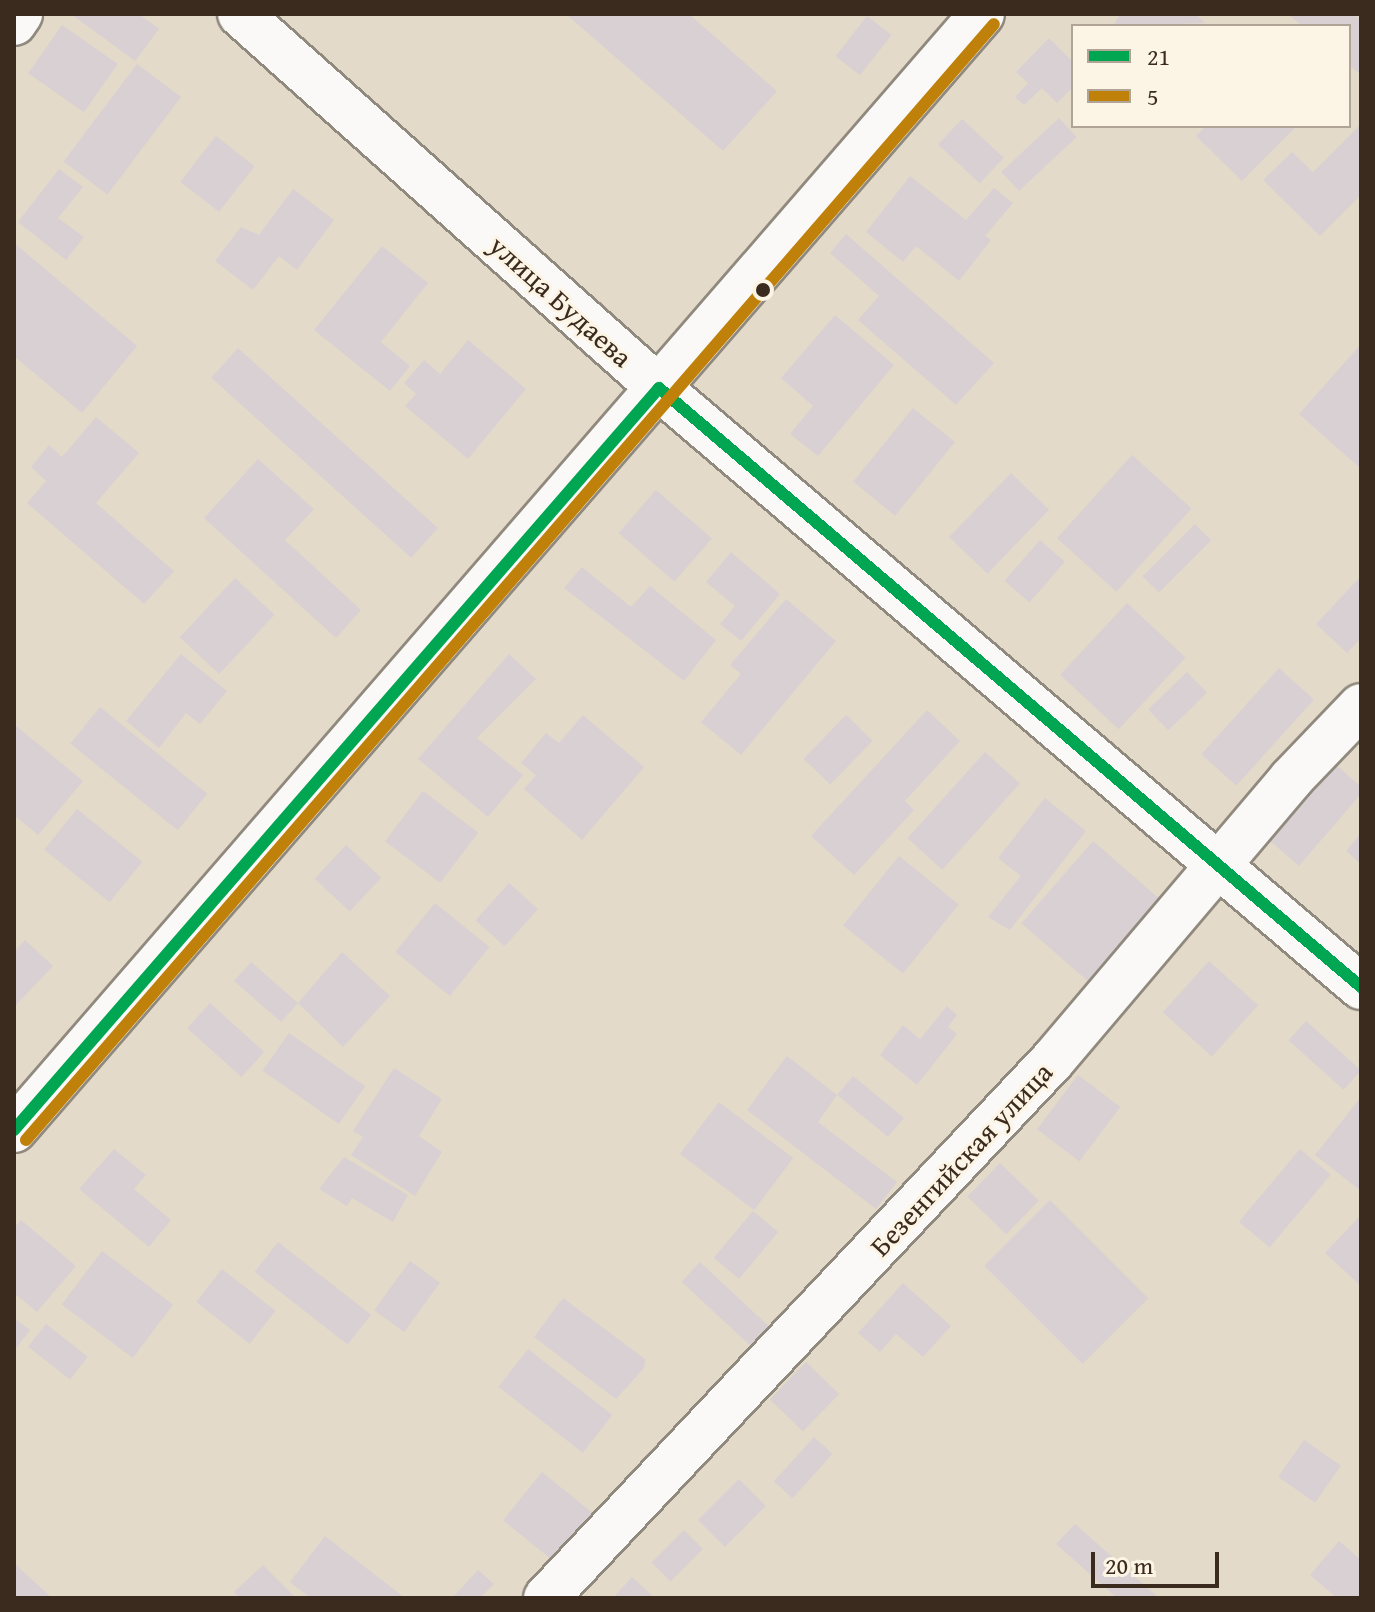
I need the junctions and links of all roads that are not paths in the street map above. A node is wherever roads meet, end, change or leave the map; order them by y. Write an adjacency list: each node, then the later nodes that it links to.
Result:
1 (20, 14): 4 (street)
2 (240, 14): 5 (street, улица Будаева)
3 (982, 14): 5 (street)
4 (14, 23)
5 (659, 388): 7 (street, улица Будаева); 9 (street)
6 (1361, 706): 7 (street, Безенгийская улица)
7 (1219, 863): 8 (street, улица Будаева); 10 (street, Безенгийская улица)
8 (1361, 987)
9 (14, 1130)
10 (546, 1598)

